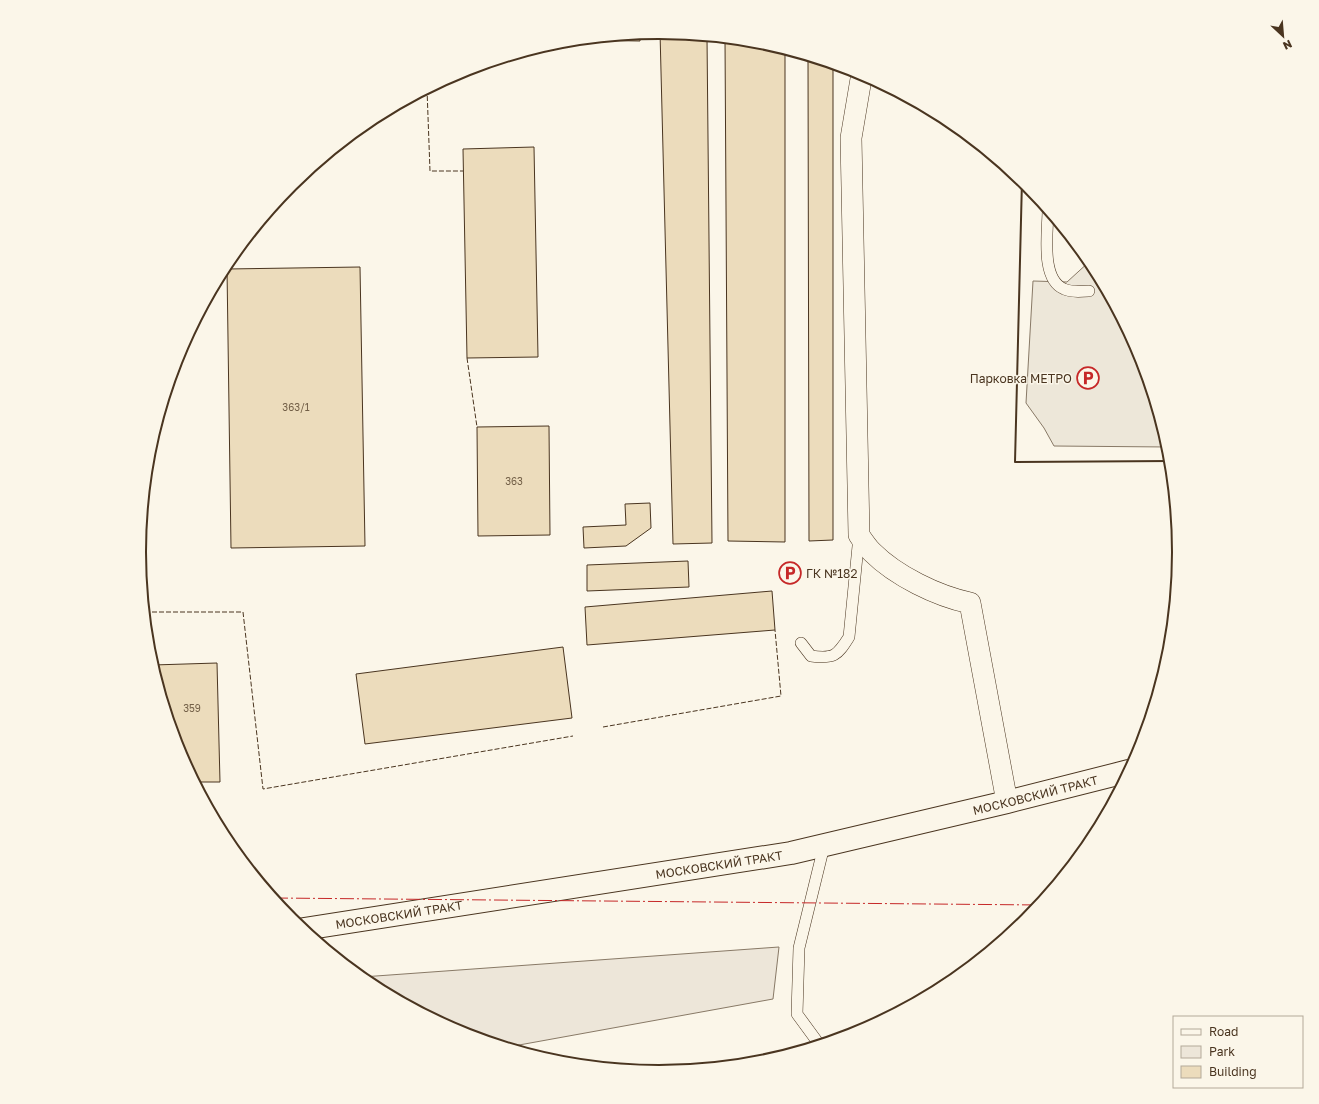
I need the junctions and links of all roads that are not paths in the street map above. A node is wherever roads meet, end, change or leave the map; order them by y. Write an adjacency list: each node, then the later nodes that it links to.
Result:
1 (861, 80): 4 (street)
2 (1048, 218): 3 (lane)
3 (1089, 291)
4 (859, 535): 5 (lane); 7 (street)
5 (801, 643)
6 (1123, 773): 7 (main road, МОСКОВСКИЙ ТРАКТ)
7 (1007, 802): 8 (main road, МОСКОВСКИЙ ТРАКТ)
8 (824, 846): 9 (main road, МОСКОВСКИЙ ТРАКТ); 10 (lane)
9 (311, 928)
10 (816, 1040)

